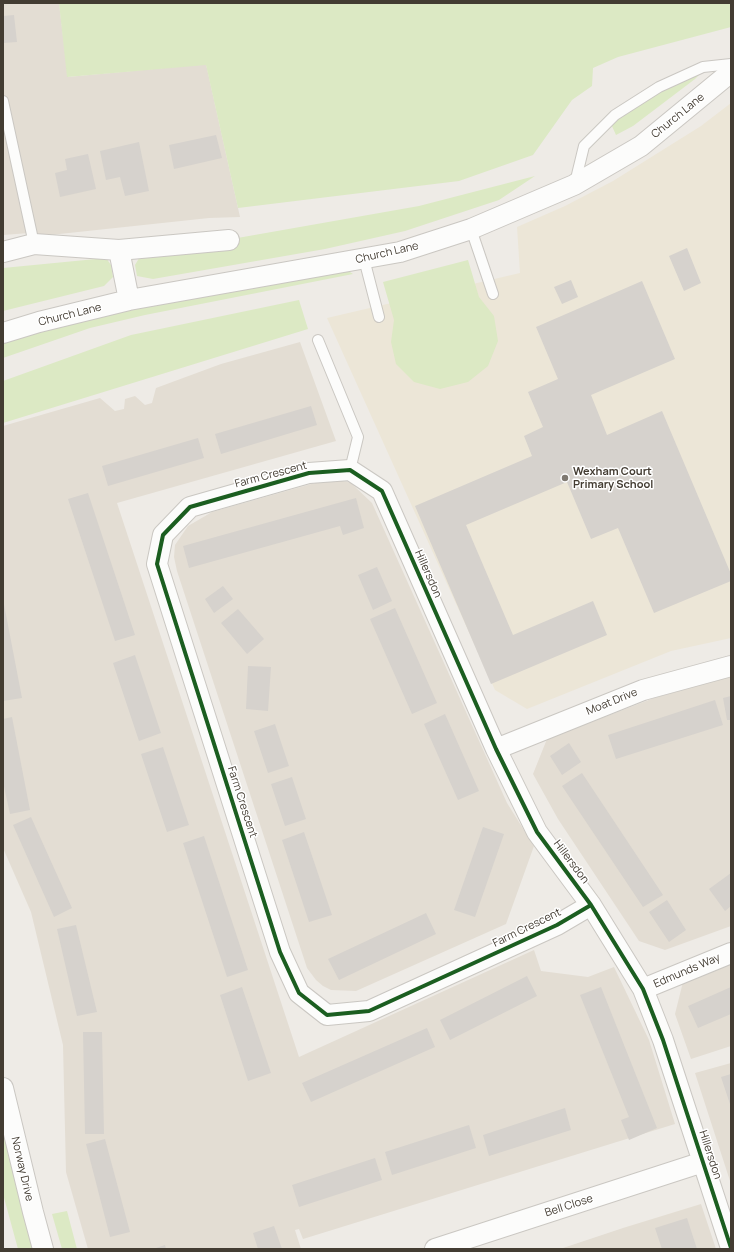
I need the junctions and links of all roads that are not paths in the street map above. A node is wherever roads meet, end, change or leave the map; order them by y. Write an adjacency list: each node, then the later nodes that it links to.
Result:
1 (731, 64): 4 (lane)
2 (731, 72): 4 (street, Church Lane)
3 (3, 101): 7 (lane)
4 (574, 185): 5 (street, Church Lane)
5 (470, 229): 10 (street, Church Lane); 11 (lane)
6 (229, 240): 8 (street)
7 (34, 244): 8 (street); 9 (street)
8 (119, 250): 12 (street)
9 (3, 252)
10 (364, 260): 12 (street, Church Lane); 13 (lane)
11 (492, 294)
12 (129, 300): 14 (street, Church Lane)
13 (379, 317)
14 (3, 333)
15 (318, 340): 16 (lane)
16 (350, 470): 18 (street, Hillersdon); 19 (street, Farm Crescent)
17 (731, 666): 18 (street, Moat Drive)
18 (496, 749): 19 (street, Hillersdon)
19 (591, 905): 21 (street, Hillersdon)
20 (731, 952): 21 (street, Edmunds Way)
21 (643, 989): 23 (street, Hillersdon)
22 (3, 1088): 25 (street, Norway Drive)
23 (703, 1162): 24 (street, Hillersdon); 26 (street, Bell Close)
24 (731, 1248)
25 (43, 1249)
26 (435, 1249)

